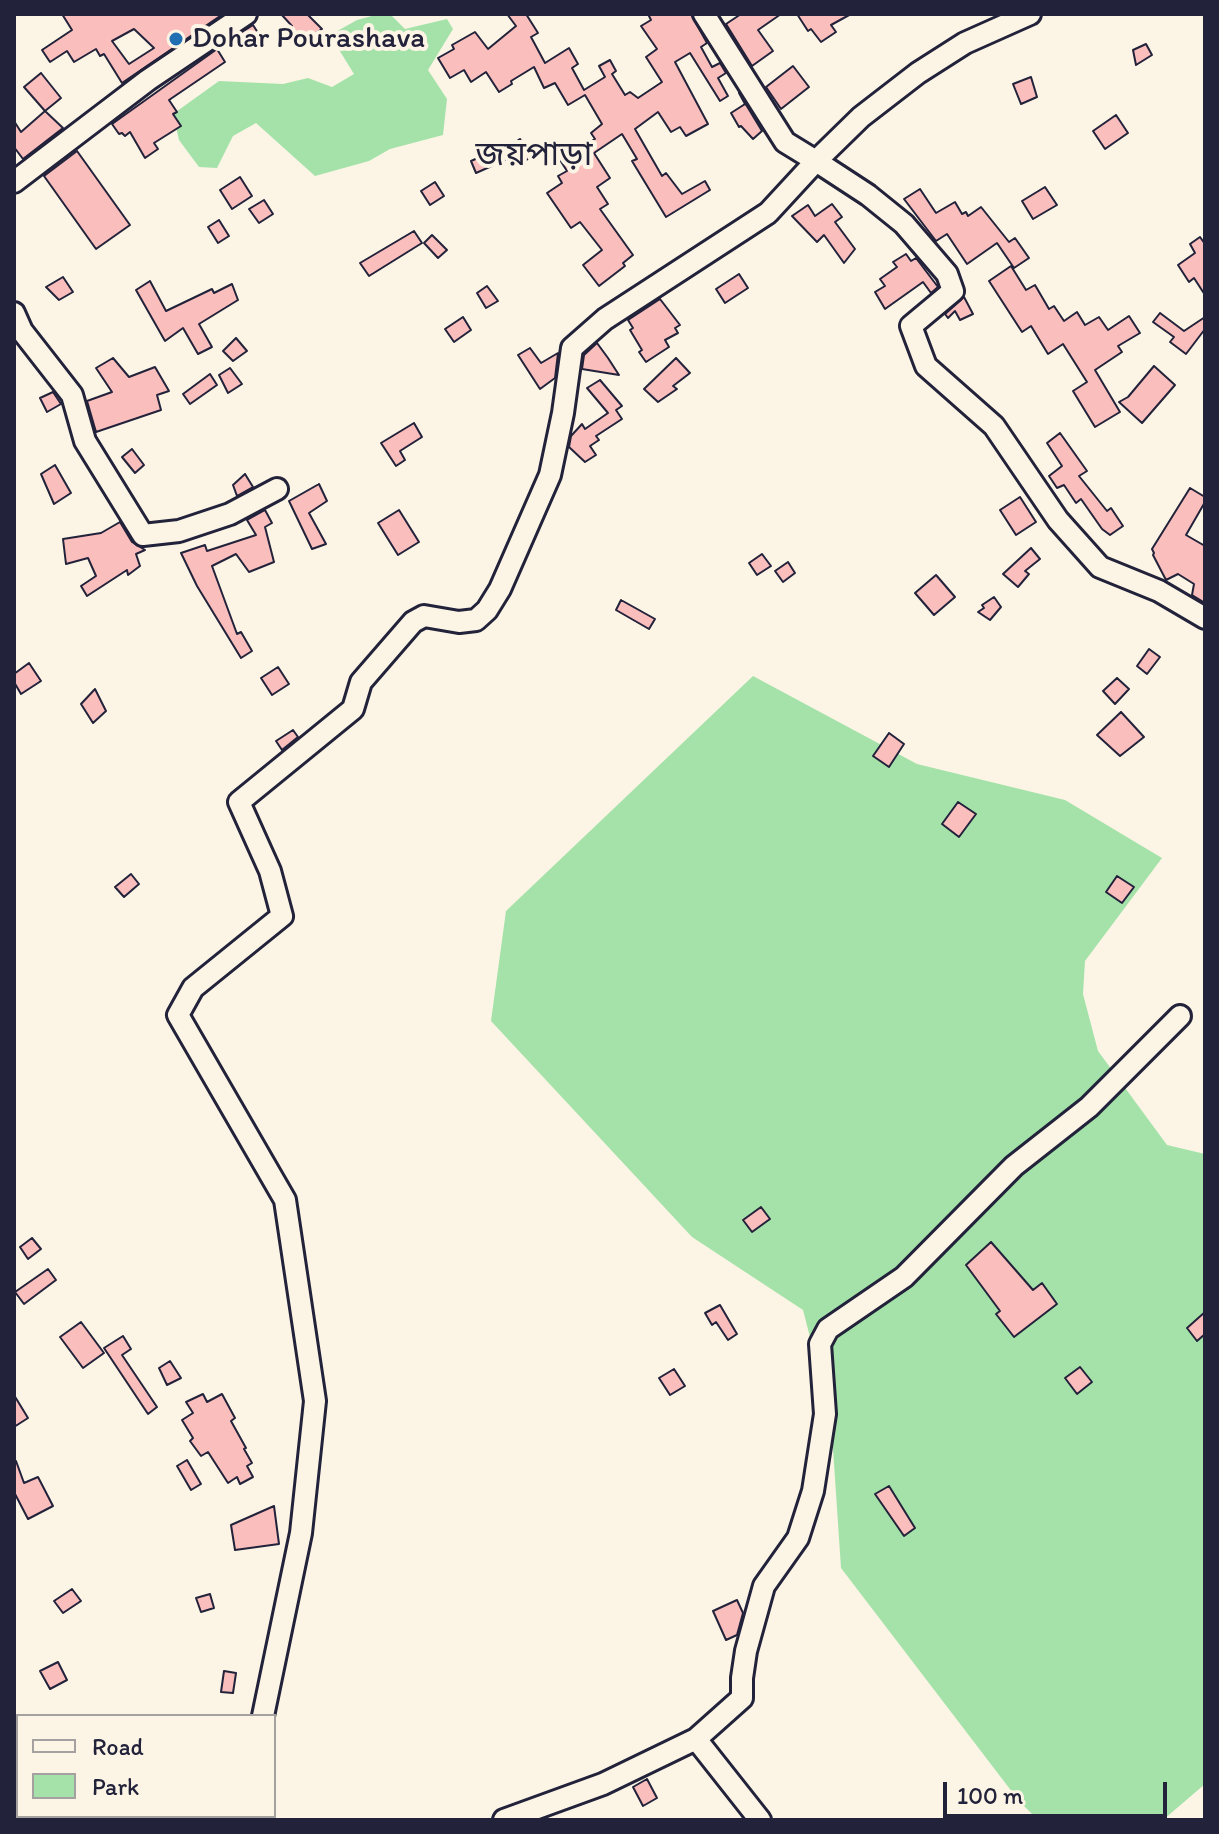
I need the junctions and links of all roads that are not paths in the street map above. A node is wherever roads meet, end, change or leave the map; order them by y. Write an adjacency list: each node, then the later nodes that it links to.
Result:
1 (246, 14): 5 (street)
2 (704, 14): 4 (street)
3 (1030, 14): 4 (street)
4 (816, 161): 8 (street); 10 (street)
5 (14, 182)
6 (14, 313): 7 (street)
7 (277, 489)
8 (1205, 618)
9 (1180, 1016): 11 (street)
10 (263, 1714)
11 (696, 1739): 12 (street); 13 (street)
12 (504, 1820)
13 (760, 1820)

